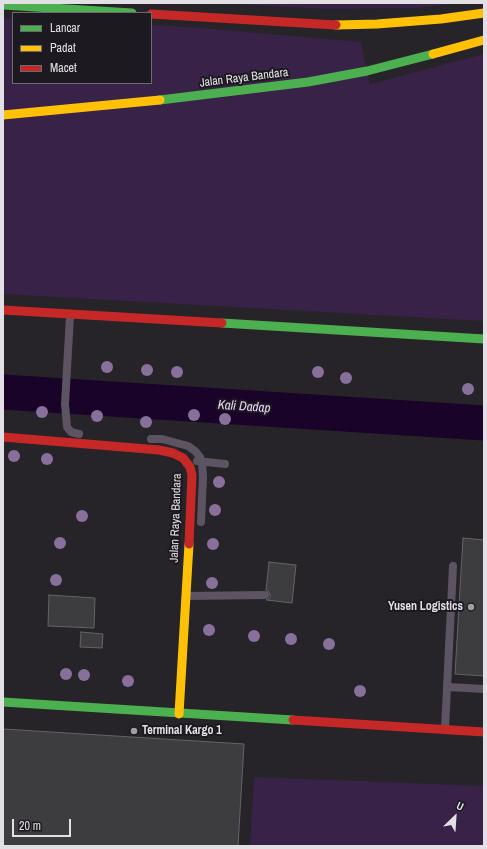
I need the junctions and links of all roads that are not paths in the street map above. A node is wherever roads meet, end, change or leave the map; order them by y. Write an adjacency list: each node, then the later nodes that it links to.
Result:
1 (3, 6): 2 (street)
2 (114, 12)
3 (484, 13): 4 (street)
4 (152, 14)
5 (484, 40): 6 (street, Jalan Raya Bandara)
6 (3, 114)
7 (3, 310): 8 (street)
8 (70, 314): 9 (street); 10 (lane)
9 (484, 339)
10 (91, 435)
11 (3, 437): 13 (street, Jalan Raya Bandara)
12 (146, 438): 14 (lane)
13 (183, 458): 14 (lane); 20 (street, Jalan Raya Bandara)
14 (202, 462): 15 (lane); 16 (lane)
15 (225, 464)
16 (200, 528)
17 (453, 566): 21 (lane)
18 (195, 576): 20 (lane)
19 (265, 595): 20 (lane)
20 (185, 596): 24 (street, Jalan Raya Bandara)
21 (447, 687): 22 (lane); 25 (lane)
22 (484, 689)
23 (3, 702): 24 (street)
24 (179, 714): 25 (street)
25 (445, 730): 26 (street)
26 (484, 732)

